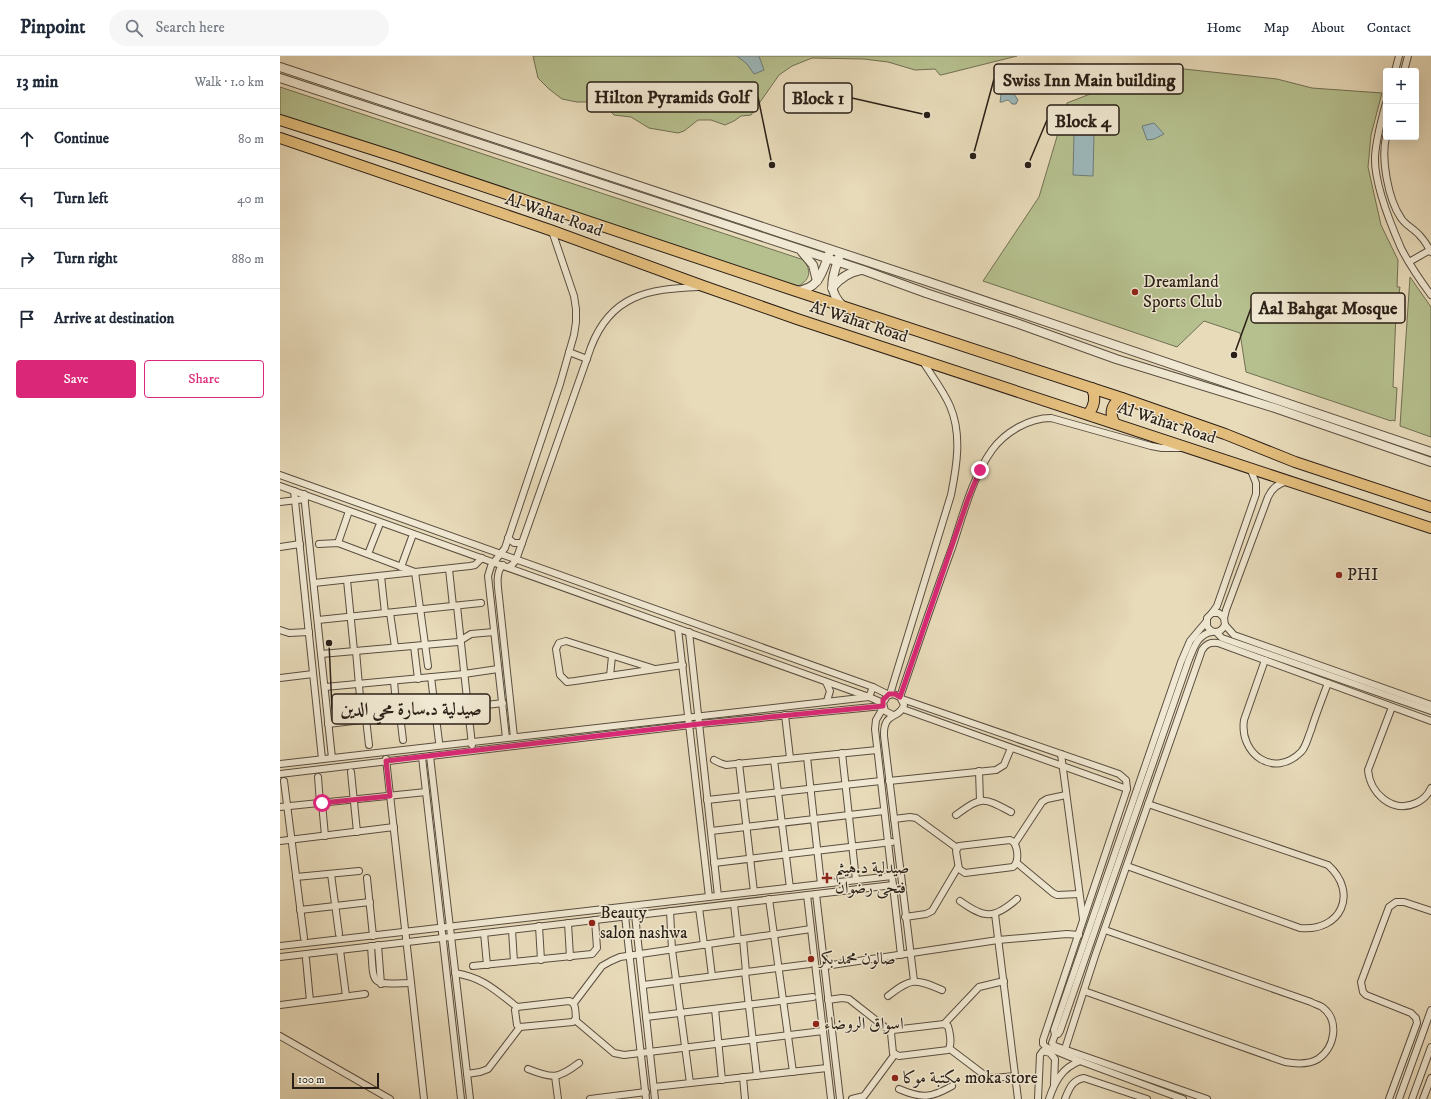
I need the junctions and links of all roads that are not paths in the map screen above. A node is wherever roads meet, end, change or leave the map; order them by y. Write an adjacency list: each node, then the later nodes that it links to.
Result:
1 (1399, 56): 4 (street)
2 (1408, 56): 5 (street)
3 (280, 67): 7 (street)
4 (1396, 68)
5 (1405, 68)
6 (280, 78): 8 (street)
7 (354, 92): 8 (street); 13 (street)
8 (351, 101): 14 (street)
9 (1386, 104): 22 (street)
10 (280, 120): 30 (highway, Al Wahat Road)
11 (280, 138): 15 (highway, Al Wahat Road)
12 (1386, 140): 18 (street)
13 (602, 174): 14 (street); 16 (street)
14 (599, 183): 17 (street)
15 (552, 231): 27 (highway, Al Wahat Road); 36 (street)
16 (831, 250): 19 (street); 20 (street)
17 (802, 251): 20 (street); 25 (street)
18 (1430, 251): 22 (street)
19 (840, 253): 21 (street); 24 (street)
20 (827, 259): 21 (street); 25 (street)
21 (837, 262): 23 (street); 28 (street)
22 (1409, 262): 32 (street)
23 (863, 270): 28 (street); 29 (street)
24 (914, 278): 26 (street); 29 (street)
25 (817, 281): 30 (street)
26 (929, 282): 31 (street); 34 (street)
27 (703, 286): 38 (street); 40 (highway, Al Wahat Road)
28 (832, 288): 33 (street)
29 (911, 288): 31 (street)
30 (796, 291): 33 (highway, Al Wahat Road)
31 (926, 293): 37 (street)
32 (1431, 295)
33 (843, 306): 41 (highway, Al Wahat Road)
34 (1111, 343): 35 (street); 37 (street)
35 (1120, 346): 39 (street); 46 (street)
36 (569, 352): 38 (street); 63 (street)
37 (1107, 356): 39 (street)
38 (587, 359): 65 (street)
39 (1116, 359): 47 (street)
40 (922, 360): 43 (highway, Al Wahat Road); 135 (street)
41 (1092, 388): 42 (highway, Al Wahat Road); 43 (highway)
42 (1122, 398): 44 (highway); 56 (highway, Al Wahat Road)
43 (1088, 414): 44 (highway, Al Wahat Road)
44 (1114, 422): 45 (highway, Al Wahat Road)
45 (1189, 447): 48 (highway, Al Wahat Road); 137 (street)
46 (1431, 452)
47 (1431, 462)
48 (1249, 467): 50 (highway, Al Wahat Road); 71 (street)
49 (280, 475): 58 (street)
50 (1290, 481): 60 (highway, Al Wahat Road); 74 (street)
51 (280, 486): 52 (street)
52 (294, 491): 53 (street); 54 (street)
53 (304, 497): 54 (street); 57 (street); 78 (street)
54 (295, 500): 55 (street); 66 (street)
55 (280, 502)
56 (1431, 506)
57 (349, 510): 61 (street); 64 (street)
58 (404, 519): 61 (street); 70 (street)
59 (379, 526): 69 (street)
60 (1431, 528)
61 (401, 529): 72 (street)
62 (412, 537): 77 (street)
63 (508, 538): 65 (street); 70 (street)
64 (338, 543): 67 (street); 69 (street)
65 (522, 543): 73 (street)
66 (300, 544): 68 (street); 79 (street)
67 (319, 544)
68 (280, 547)
69 (368, 554): 77 (street)
70 (501, 554): 73 (street); 75 (street)
71 (1234, 557): 74 (street); 82 (street)
72 (482, 558): 75 (street); 80 (street)
73 (516, 560): 76 (street); 87 (street)
74 (1244, 560): 84 (street)
75 (494, 562): 76 (street); 89 (street)
76 (506, 566): 88 (street); 91 (street)
77 (401, 567): 81 (street)
78 (312, 568): 79 (street); 86 (street)
79 (302, 569): 103 (street)
80 (449, 569): 81 (street); 92 (street)
81 (415, 572): 83 (street); 93 (street)
82 (1228, 575): 84 (street); 95 (street)
83 (380, 576): 85 (street); 94 (street)
84 (1238, 578): 97 (street)
85 (347, 580): 86 (street); 96 (street)
86 (314, 584): 98 (street)
87 (614, 595): 91 (street); 111 (street)
88 (499, 601): 89 (street); 167 (street)
89 (490, 602): 104 (street)
90 (481, 603): 92 (street)
91 (611, 604): 101 (street)
92 (455, 606): 93 (street); 107 (street)
93 (420, 610): 94 (street); 108 (street)
94 (387, 613): 96 (street); 110 (street)
95 (1212, 613): 97 (street); 99 (street)
96 (350, 617): 98 (street); 112 (street)
97 (1224, 618): 100 (street)
98 (318, 620): 113 (street)
99 (1206, 622): 106 (street); 243 (street)
100 (1225, 625): 106 (street); 140 (street)
101 (678, 629): 105 (street); 117 (street)
102 (280, 630): 103 (street)
103 (309, 632): 123 (street)
104 (494, 632): 107 (street); 120 (street)
105 (688, 632): 115 (street); 153 (street)
106 (1214, 632): 118 (street); 195 (street)
107 (460, 640): 108 (street); 124 (street)
108 (425, 645): 109 (street); 119 (street)
109 (414, 646): 110 (street); 128 (street)
110 (395, 647): 112 (street)
111 (768, 650): 115 (street); 134 (street)
112 (355, 651): 113 (street); 132 (street)
113 (321, 654): 133 (street)
114 (612, 656): 121 (street); 125 (street); 125 (street)
115 (764, 659): 130 (street)
116 (1265, 660): 122 (street); 131 (street); 199 (street)
117 (683, 665): 121 (street); 154 (street)
118 (1299, 665): 122 (street); 147 (street)
119 (428, 666)
120 (498, 669): 124 (street); 139 (street)
121 (655, 669): 125 (street)
122 (1297, 672): 131 (street)
123 (313, 674): 127 (street); 184 (street)
124 (464, 674): 126 (street); 142 (street)
125 (610, 676)
126 (431, 677): 128 (street); 148 (street)
127 (280, 678)
128 (418, 678): 129 (street)
129 (394, 681): 132 (street); 152 (street)
130 (826, 682): 136 (street); 138 (street)
131 (1328, 683): 143 (street)
132 (359, 684): 133 (street); 157 (street)
133 (325, 687): 160 (street)
134 (873, 687): 135 (street); 136 (street)
135 (889, 694): 137 (street); 141 (street)
136 (869, 697): 138 (street); 141 (street)
137 (901, 698): 146 (street); 178 (street)
138 (827, 701): 145 (street)
139 (502, 703): 142 (street); 168 (street)
140 (1431, 705)
141 (883, 706): 144 (street); 151 (street); 158 (street)
142 (468, 707): 148 (street); 171 (street)
143 (1392, 707): 156 (street); 201 (street)
144 (865, 708): 150 (street); 158 (street)
145 (761, 709): 153 (street); 155 (street)
146 (902, 709): 151 (street); 173 (street)
147 (1424, 709): 149 (street); 156 (street)
148 (435, 711): 152 (street); 170 (street)
149 (1431, 712)
150 (785, 715): 155 (street); 183 (street)
151 (893, 715): 165 (street)
152 (398, 716): 157 (street); 169 (street)
153 (698, 716): 154 (street); 161 (street)
154 (689, 717): 162 (street); 163 (street)
155 (763, 717): 161 (street)
156 (1421, 717): 159 (street)
157 (364, 719): 160 (street); 172 (street)
158 (876, 720): 164 (street)
159 (1431, 721)
160 (328, 724): 182 (street)
161 (699, 724): 162 (street); 212 (street)
162 (690, 725): 166 (street); 216 (street)
163 (592, 728): 166 (street); 167 (street)
164 (875, 729): 165 (street); 175 (street)
165 (884, 729): 198 (street)
166 (593, 736): 174 (street)
167 (514, 737): 168 (street)
168 (506, 738): 171 (street)
169 (402, 740)
170 (439, 742)
171 (472, 742): 174 (street); 176 (street)
172 (369, 745)
173 (1011, 748): 190 (street); 191 (street)
174 (473, 750): 179 (street)
175 (877, 750): 177 (street); 197 (street)
176 (385, 752): 182 (street); 187 (street)
177 (842, 753): 180 (street); 200 (street)
178 (1061, 754): 190 (street); 203 (street)
179 (430, 756): 181 (street); 281 (street)
180 (807, 756): 183 (street); 202 (street)
181 (422, 757): 187 (street); 204 (street)
182 (332, 758): 184 (street)
183 (790, 758): 186 (street)
184 (322, 759): 189 (street)
185 (714, 760): 188 (street)
186 (774, 760): 188 (street); 205 (street)
187 (386, 761): 193 (street); 207 (street)
188 (739, 763): 208 (street)
189 (280, 764)
190 (1063, 766): 203 (street); 206 (street)
191 (979, 771): 198 (street); 210 (street)
192 (351, 772): 209 (street)
193 (280, 774)
194 (318, 776): 211 (street)
195 (1148, 780): 199 (street); 243 (street)
196 (284, 781): 214 (street)
197 (881, 781): 200 (street); 217 (street)
198 (889, 781): 222 (street)
199 (1156, 783): 213 (street)
200 (845, 785): 202 (street); 219 (street)
201 (1431, 788)
202 (810, 789): 205 (street); 221 (street)
203 (1127, 789): 277 (street)
204 (426, 792): 207 (street); 282 (street)
205 (778, 792): 208 (street); 223 (street)
206 (1066, 795): 233 (street); 255 (street)
207 (390, 796): 209 (street); 224 (street)
208 (743, 796): 212 (street); 225 (street)
209 (354, 799): 211 (street); 227 (street)
210 (980, 801): 218 (street); 220 (street)
211 (321, 803): 214 (street); 228 (street)
212 (708, 804): 216 (street); 226 (street)
213 (1148, 804): 241 (street); 241 (street)
214 (288, 806): 215 (street); 229 (street)
215 (280, 807)
216 (699, 808): 258 (street)
217 (884, 811): 219 (street); 232 (street)
218 (1011, 812)
219 (849, 815): 221 (street); 234 (street)
220 (956, 815)
221 (814, 819): 223 (street); 236 (street)
222 (894, 819): 231 (street); 235 (street)
223 (782, 823): 225 (street); 237 (street)
224 (394, 827): 227 (street); 286 (street)
225 (746, 827): 226 (street); 238 (street)
226 (711, 831): 239 (street)
227 (358, 832): 228 (street)
228 (326, 836): 229 (street)
229 (292, 840): 230 (street); 247 (street)
230 (280, 841)
231 (896, 842): 232 (street); 275 (street)
232 (888, 843): 234 (street); 246 (street)
233 (1015, 843): 235 (street); 240 (street)
234 (852, 847): 236 (street); 249 (street)
235 (956, 848): 242 (street)
236 (817, 851): 237 (street); 250 (street)
237 (786, 854): 238 (street); 252 (street)
238 (750, 859): 239 (street); 253 (street)
239 (714, 863): 257 (street)
240 (1017, 863): 242 (street); 255 (street)
241 (1126, 866): 285 (street)
242 (958, 867): 275 (street)
243 (1113, 868): 304 (street); 358 (street)
244 (359, 871): 245 (street)
245 (331, 874): 247 (street); 265 (street)
246 (892, 876): 249 (street); 251 (street)
247 (296, 877): 267 (street)
248 (367, 878): 262 (street)
249 (856, 880): 250 (street)
250 (821, 884): 252 (street)
251 (893, 885): 254 (street); 307 (street)
252 (790, 888): 253 (street)
253 (754, 892): 257 (street)
254 (816, 894): 256 (street); 318 (street)
255 (1079, 894): 277 (street)
256 (807, 895): 259 (street); 283 (street)
257 (718, 896): 258 (street)
258 (709, 897): 263 (street)
259 (769, 899): 264 (street); 289 (street)
260 (1017, 899): 271 (street)
261 (960, 901): 271 (street)
262 (370, 902): 265 (street); 291 (street)
263 (659, 903): 270 (street); 272 (street)
264 (734, 904): 266 (street); 295 (street)
265 (335, 906): 267 (street); 288 (street)
266 (699, 908): 268 (street); 299 (street)
267 (300, 910): 293 (street)
268 (670, 911): 270 (street); 303 (street)
269 (1431, 911): 409 (street)
270 (661, 912): 273 (street)
271 (995, 914): 296 (street)
272 (552, 915): 279 (street); 281 (street)
273 (635, 915): 274 (street); 305 (street)
274 (625, 916): 276 (street); 308 (street)
275 (905, 916): 306 (street)
276 (595, 920): 278 (street); 311 (street)
277 (1083, 921): 290 (street)
278 (568, 923): 279 (street); 311 (street)
279 (554, 925): 280 (street)
280 (539, 926): 284 (street); 313 (street)
281 (450, 927): 282 (street); 292 (street)
282 (442, 928): 286 (street); 294 (street)
283 (811, 929): 289 (street); 346 (street)
284 (512, 930): 287 (street); 314 (street)
285 (1105, 930): 309 (street); 330 (street)
286 (405, 932): 291 (street); 297 (street)
287 (484, 933): 292 (street); 316 (street)
288 (339, 934)
289 (774, 935): 295 (street); 319 (street)
290 (1078, 935): 296 (street); 369 (street)
291 (373, 936): 300 (street)
292 (451, 937): 294 (street); 321 (street)
293 (304, 938)
294 (443, 938): 297 (street); 356 (street)
295 (740, 940): 299 (street); 320 (street)
296 (998, 940): 306 (street); 324 (street)
297 (406, 942): 298 (street); 325 (street)
298 (378, 945): 301 (street); 327 (street)
299 (706, 945): 303 (street); 322 (street)
300 (280, 946)
301 (371, 946): 302 (street); 327 (street)
302 (340, 950): 310 (street); 332 (street)
303 (672, 950): 305 (street); 323 (street)
304 (1087, 953): 309 (street); 358 (street)
305 (640, 954): 308 (street); 328 (street)
306 (909, 954): 307 (street); 326 (street)
307 (901, 955): 318 (street)
308 (630, 956): 338 (street); 352 (street)
309 (1096, 956): 330 (street)
310 (280, 957)
311 (570, 957): 313 (street)
312 (306, 960): 337 (street)
313 (541, 960): 314 (street)
314 (514, 962): 316 (street)
315 (810, 964): 319 (street)
316 (487, 965): 317 (street)
317 (473, 966)
318 (825, 966): 336 (street)
319 (778, 968): 320 (street); 335 (street)
320 (746, 972): 322 (street); 339 (street)
321 (455, 973): 341 (street); 355 (street)
322 (712, 976): 323 (street)
323 (676, 980): 328 (street); 345 (street)
324 (1004, 981): 349 (street); 377 (street)
325 (411, 982): 327 (street); 391 (street)
326 (914, 982): 329 (street); 333 (street)
327 (381, 984)
328 (643, 985): 347 (street)
329 (942, 990)
330 (1084, 991): 365 (street)
331 (365, 994): 332 (street)
332 (346, 996): 337 (street)
333 (888, 996)
334 (813, 997): 335 (street)
335 (783, 1000): 339 (street); 357 (street)
336 (828, 1000): 344 (street); 354 (street)
337 (310, 1001): 340 (street)
338 (574, 1003): 341 (street); 348 (street)
339 (749, 1004): 342 (street); 360 (street)
340 (280, 1005)
341 (517, 1007): 350 (street)
342 (715, 1009): 345 (street); 361 (street)
343 (1431, 1010): 410 (street)
344 (830, 1012): 346 (street); 400 (street)
345 (681, 1013): 347 (street); 362 (street)
346 (821, 1013): 353 (street)
347 (646, 1017): 351 (street)
348 (575, 1020): 350 (street); 367 (street)
349 (944, 1024): 354 (street); 364 (street)
350 (520, 1028): 374 (street)
351 (648, 1029): 352 (street); 366 (street)
352 (638, 1030): 367 (street)
353 (823, 1031): 357 (street); 371 (street)
354 (891, 1032): 368 (street)
355 (462, 1033): 356 (street); 374 (street)
356 (454, 1035): 392 (street)
357 (788, 1035): 360 (street); 373 (street)
358 (1055, 1035): 365 (street)
359 (280, 1036): 390 (street)
360 (753, 1039): 361 (street); 376 (street)
361 (718, 1044): 362 (street); 380 (street)
362 (685, 1047): 366 (street); 381 (street)
363 (1431, 1047): 411 (street)
364 (950, 1048): 368 (street); 377 (street)
365 (1064, 1049): 408 (street)
366 (650, 1052): 367 (street); 385 (street)
367 (641, 1053): 387 (street)
368 (895, 1054): 401 (street)
369 (1080, 1061): 382 (street); 384 (street)
370 (579, 1063): 375 (street)
371 (827, 1068): 373 (street); 399 (street)
372 (528, 1069): 375 (street)
373 (793, 1072): 376 (street)
374 (467, 1074): 393 (street)
375 (555, 1076): 394 (street)
376 (757, 1076): 378 (street)
377 (1015, 1076): 402 (street)
378 (743, 1077): 380 (street); 398 (street)
379 (1431, 1078): 412 (street)
380 (722, 1080): 381 (street)
381 (690, 1083): 385 (street)
382 (1143, 1085): 388 (street); 407 (street)
383 (952, 1086): 389 (street)
384 (1054, 1086): 403 (street); 404 (street)
385 (654, 1087): 397 (street)
386 (899, 1089): 389 (street)
387 (646, 1092): 395 (street); 396 (street)
388 (1140, 1096): 405 (street); 406 (street)
389 (927, 1098)
390 (390, 1099)
391 (424, 1099)
392 (462, 1099)
393 (470, 1099)
394 (558, 1099)
395 (590, 1099)
396 (646, 1099)
397 (656, 1099)
398 (745, 1099)
399 (831, 1099)
400 (840, 1099)
401 (852, 1099)
402 (1018, 1099)
403 (1038, 1099)
404 (1049, 1099)
405 (1065, 1099)
406 (1147, 1099)
407 (1182, 1099)
408 (1206, 1099)
409 (1389, 1099)
410 (1399, 1099)
411 (1412, 1099)
412 (1424, 1099)

